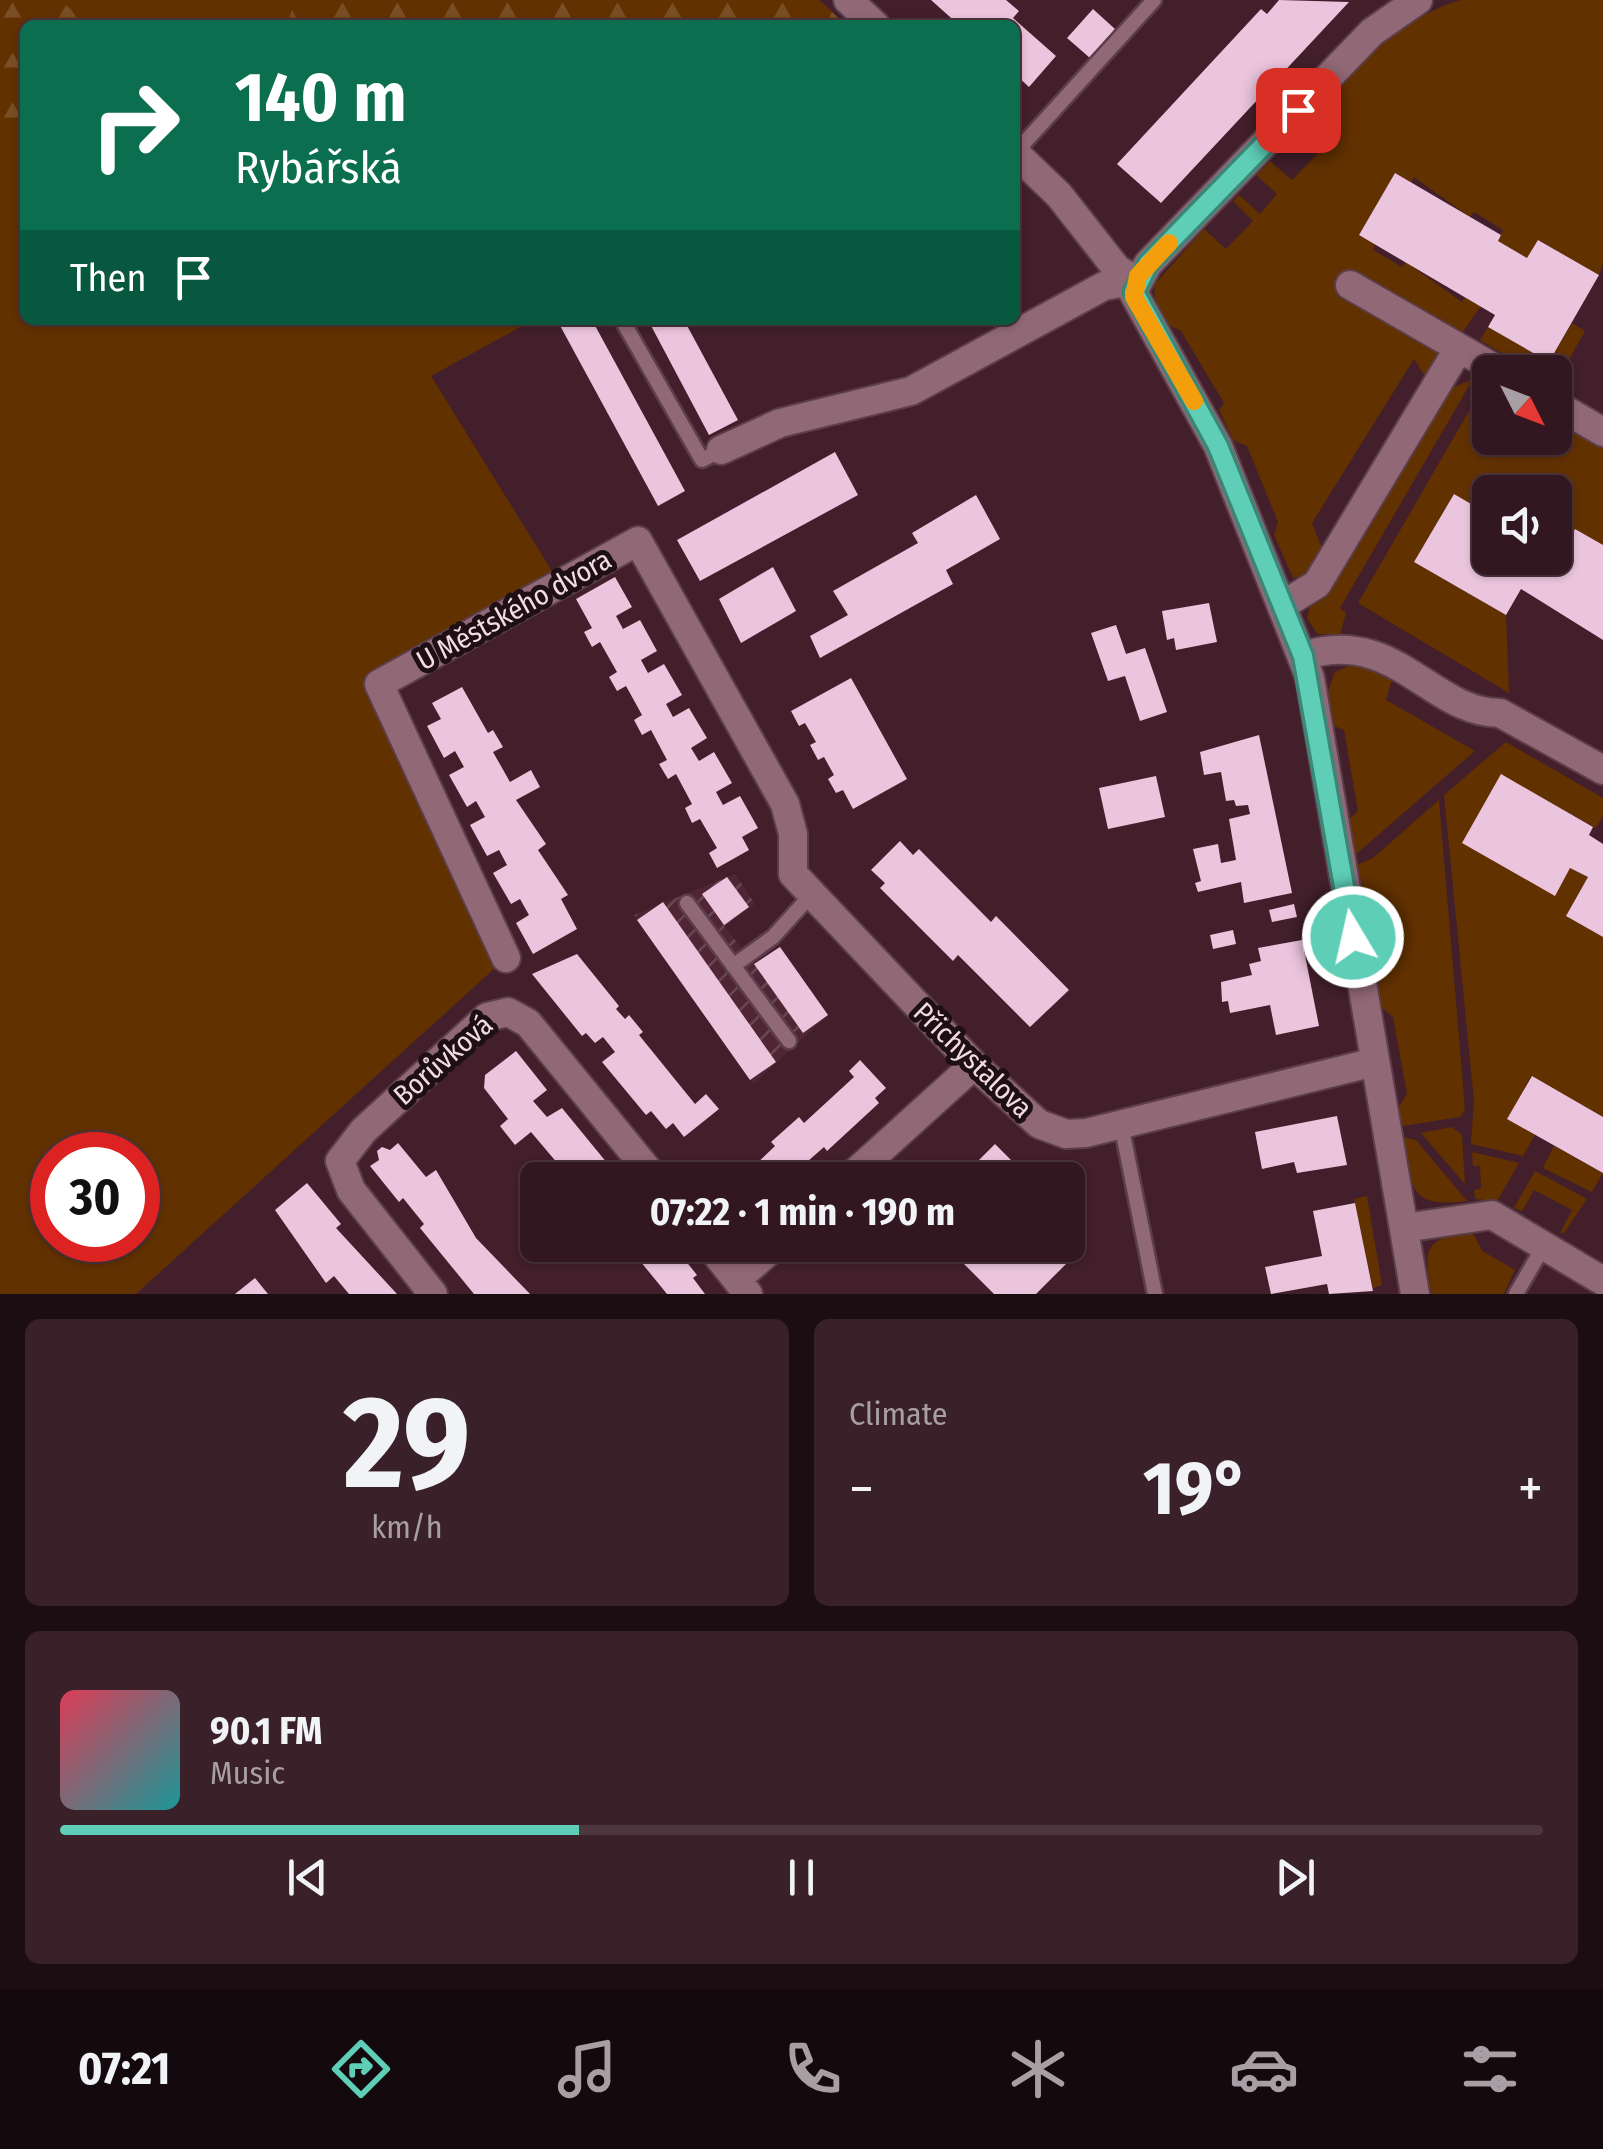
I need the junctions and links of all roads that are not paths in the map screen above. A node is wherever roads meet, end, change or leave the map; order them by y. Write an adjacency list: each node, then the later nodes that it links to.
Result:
1 (848, 0): 4 (street)
2 (1154, 0): 5 (lane)
3 (1403, 3): 7 (street)
4 (870, 20)
5 (1020, 147)
6 (1020, 158): 7 (street)
7 (1136, 280): 14 (street); 15 (street)
8 (1350, 285): 10 (street)
9 (625, 325): 14 (lane)
10 (1459, 348): 11 (street); 15 (street)
11 (1472, 355)
12 (1572, 414): 13 (street)
13 (1603, 432)
14 (721, 450)
15 (1283, 605): 16 (street)
16 (1303, 656): 17 (street); 23 (street)
17 (1603, 770)
18 (802, 885): 20 (street, U Městského dvora); 21 (lane); 24 (street, Přichystalova)
19 (687, 903): 21 (lane)
20 (506, 958)
21 (733, 966): 22 (lane)
22 (789, 1041)
23 (1375, 1062): 25 (street, Přichystalova); 28 (street)
24 (974, 1065): 25 (street, Přichystalova); 27 (street)
25 (1120, 1124): 35 (lane)
26 (641, 1162): 34 (street, Borůvková)
27 (868, 1162)
28 (1404, 1228): 29 (street); 36 (street)
29 (1544, 1244): 32 (street); 37 (lane)
30 (722, 1262): 33 (street)
31 (763, 1262): 33 (street)
32 (1603, 1281)
33 (743, 1287)
34 (433, 1294)
35 (1154, 1294)
36 (1415, 1294)
37 (1516, 1294)

